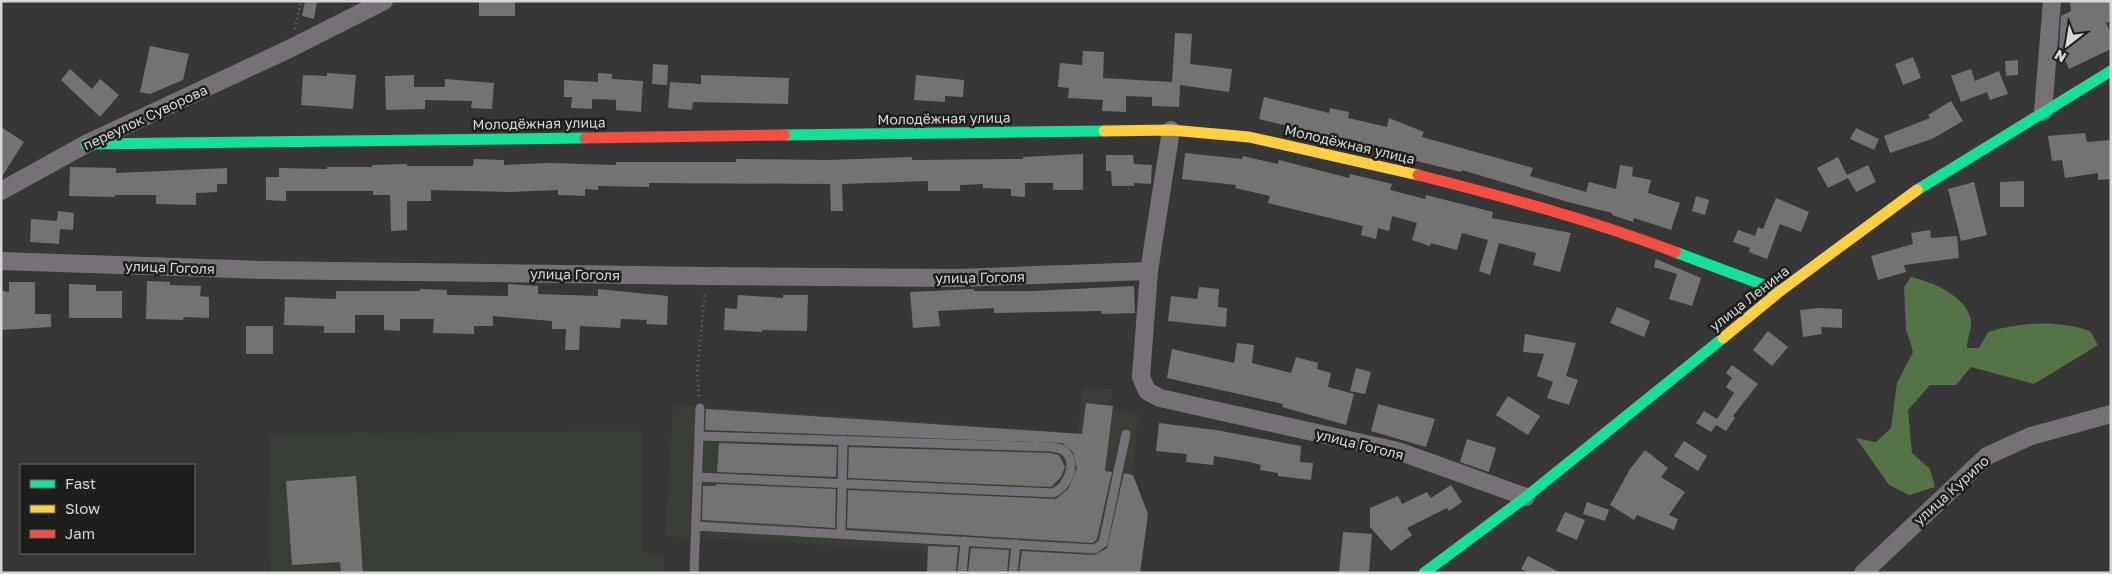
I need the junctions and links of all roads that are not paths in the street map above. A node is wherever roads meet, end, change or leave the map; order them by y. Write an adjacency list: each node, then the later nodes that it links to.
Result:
1 (384, 1): 6 (street, переулок Суворова)
2 (2052, 1): 4 (street)
3 (2111, 71): 4 (street, улица Ленина)
4 (2043, 112): 10 (street, улица Ленина)
5 (1171, 130): 6 (street, Молодёжная улица); 9 (street); 10 (street, Молодёжная улица)
6 (86, 144): 7 (street, переулок Суворова)
7 (1, 191)
8 (1, 261): 9 (street, улица Гоголя)
9 (1150, 271): 18 (street, улица Гоголя)
10 (1780, 291): 18 (street, улица Ленина)
11 (700, 408): 14 (lane)
12 (2111, 414): 27 (street, улица Курило)
13 (1126, 434): 22 (lane)
14 (699, 436): 15 (lane); 16 (lane)
15 (843, 440): 17 (lane); 17 (lane)
16 (698, 477): 17 (lane); 19 (lane)
17 (842, 484): 20 (lane)
18 (1526, 497): 26 (street, улица Ленина)
19 (696, 526): 20 (lane); 23 (lane)
20 (841, 534): 21 (lane)
21 (965, 541): 22 (lane); 24 (lane)
22 (1016, 544): 25 (lane)
23 (694, 573)
24 (962, 573)
25 (1013, 573)
26 (1424, 573)
27 (1863, 573)

